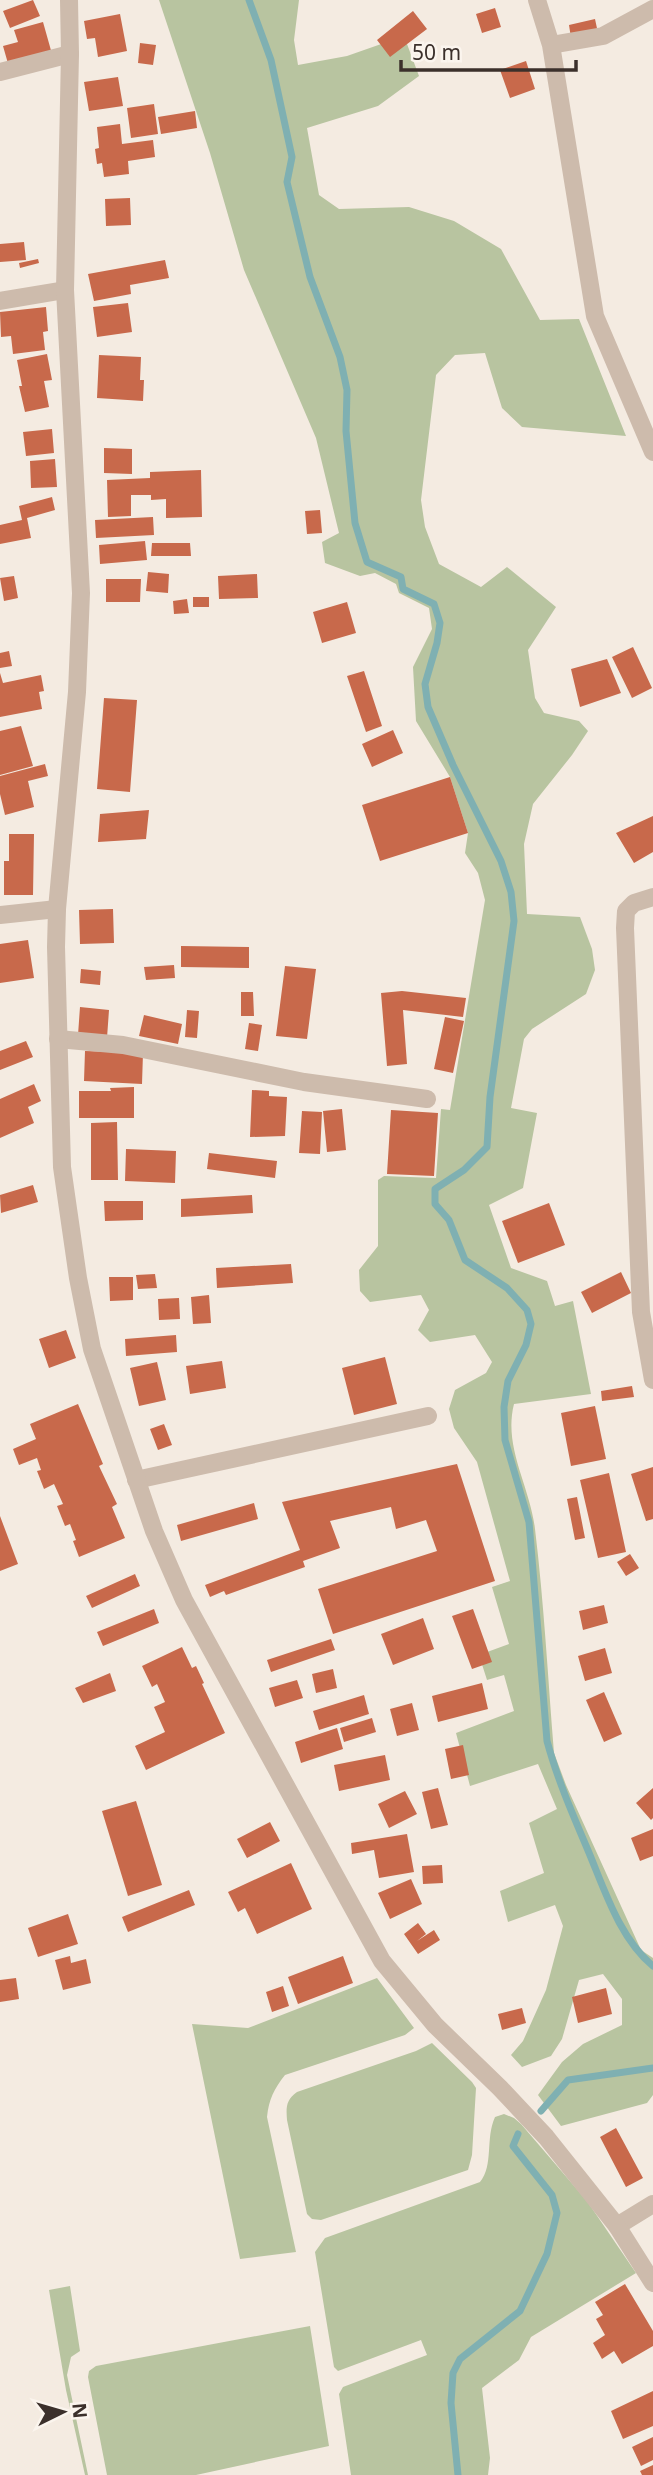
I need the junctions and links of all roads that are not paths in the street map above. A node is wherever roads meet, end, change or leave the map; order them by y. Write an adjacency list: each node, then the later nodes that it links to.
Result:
1 (69, 0): 5 (street)
2 (537, 0): 4 (street)
3 (653, 9): 4 (street)
4 (551, 45): 9 (street)
5 (70, 54): 6 (street); 7 (street)
6 (0, 72)
7 (65, 290): 8 (street); 11 (street)
8 (0, 301)
9 (653, 452)
10 (653, 897): 15 (street)
11 (57, 909): 12 (street); 13 (street)
12 (0, 915)
13 (58, 1038): 14 (street); 17 (street)
14 (427, 1099)
15 (653, 1380)
16 (428, 1416): 17 (street)
17 (136, 1480): 19 (street)
18 (653, 2204): 19 (street)
19 (617, 2226): 20 (street)
20 (653, 2283)

